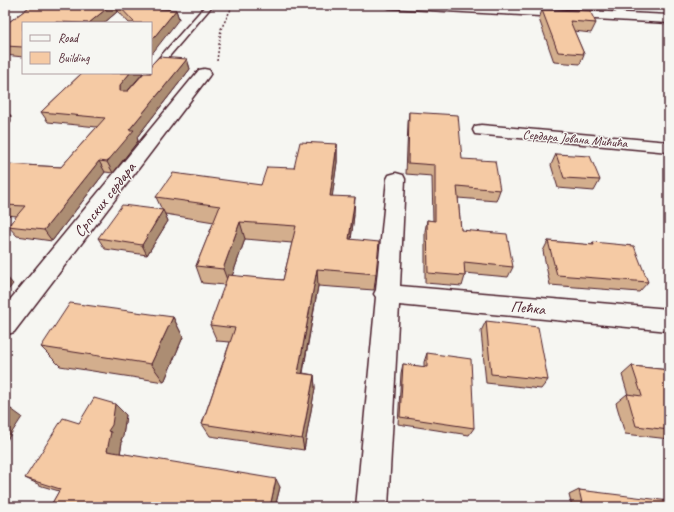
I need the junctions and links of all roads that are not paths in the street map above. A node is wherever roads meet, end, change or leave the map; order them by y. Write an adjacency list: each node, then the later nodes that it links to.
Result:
1 (210, 5): 7 (lane)
2 (390, 5): 4 (street)
3 (611, 5): 5 (lane)
4 (543, 9): 5 (street)
5 (623, 16): 6 (street)
6 (669, 18)
7 (152, 71)
8 (204, 73): 16 (street, Српских сердара)
9 (5, 116): 10 (lane)
10 (5, 122)
11 (481, 130): 12 (street, Сердара Јована Мићића)
12 (669, 147)
13 (396, 179): 14 (street)
14 (386, 294): 15 (street, Пећка); 17 (street)
15 (669, 320)
16 (5, 324)
17 (372, 507)

